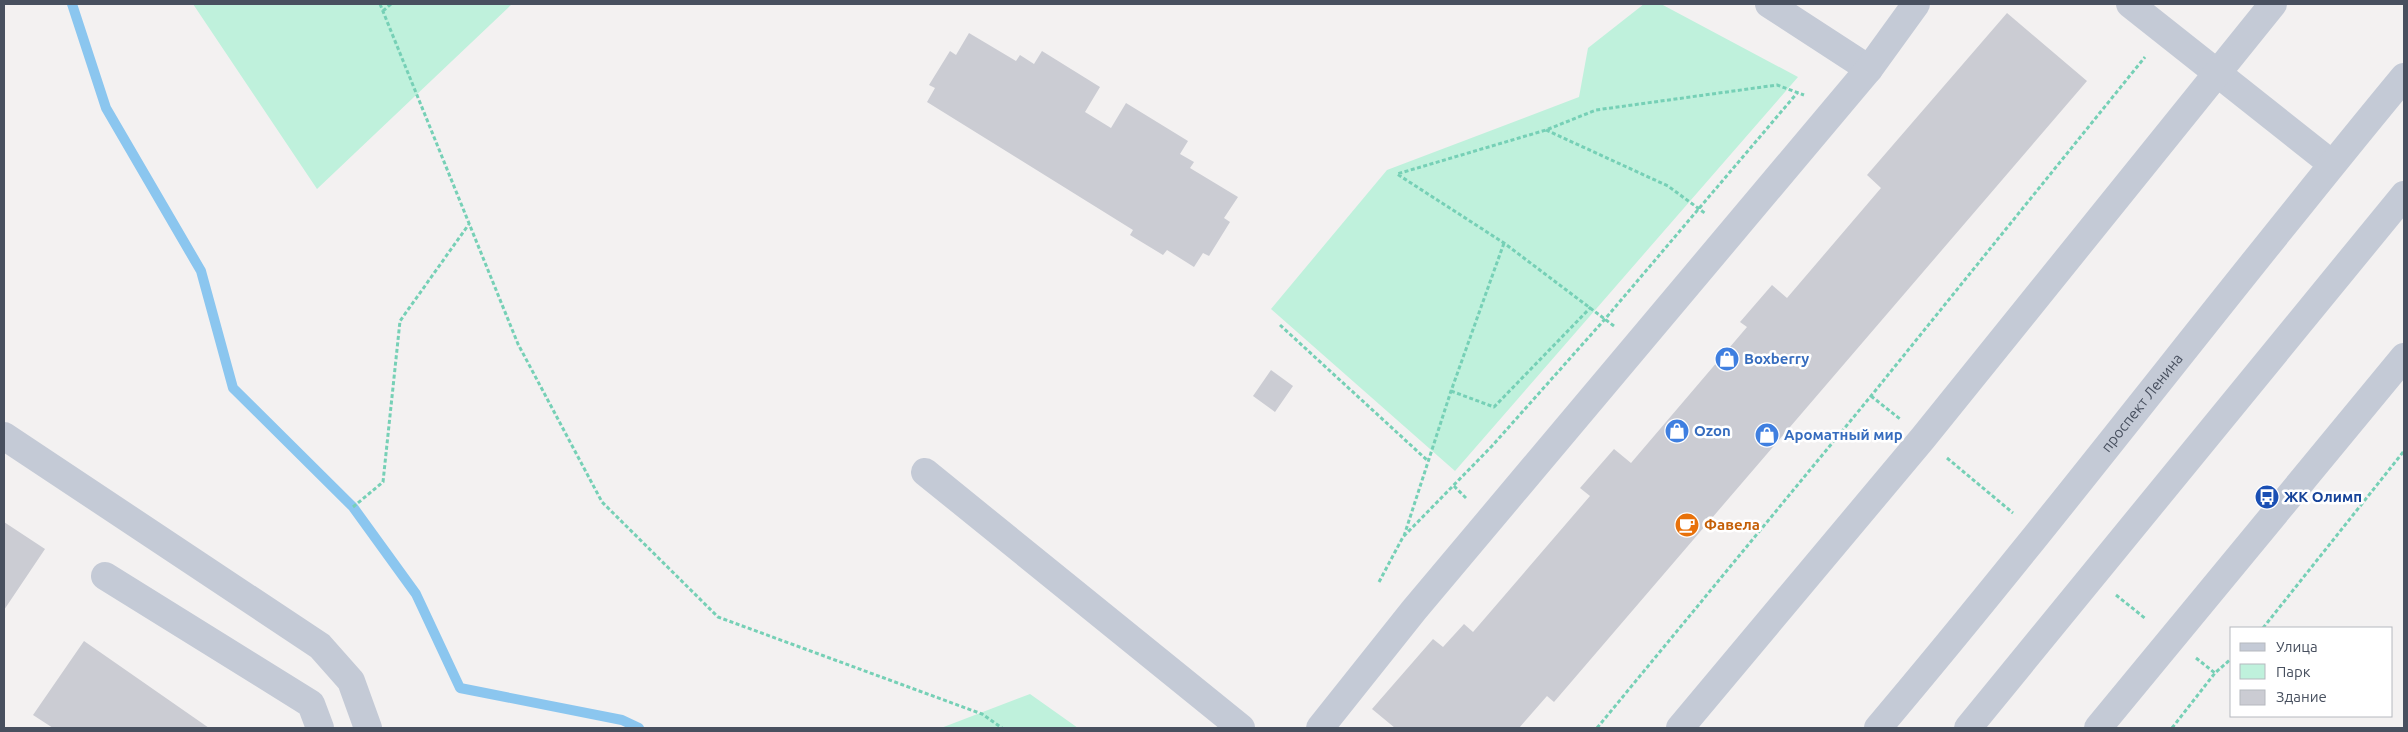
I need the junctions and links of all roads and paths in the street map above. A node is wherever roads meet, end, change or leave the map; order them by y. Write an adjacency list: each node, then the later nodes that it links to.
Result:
1 (380, 4): 7 (path)
2 (391, 4): 7 (path)
3 (1769, 4): 9 (street)
4 (1916, 4): 9 (street)
5 (2130, 4): 8 (street)
6 (2274, 4): 10 (street)
7 (383, 11): 18 (path)
8 (2165, 32): 10 (street); 42 (path)
9 (1870, 69): 13 (street)
10 (2218, 74): 15 (street); 43 (street)
11 (2404, 77): 15 (street, проспект Ленина)
12 (1798, 92): 13 (path); 14 (path); 17 (path)
13 (1833, 113): 19 (street)
14 (1546, 130): 17 (path); 20 (path)
15 (2332, 164): 44 (street, проспект Ленина)
16 (2404, 195): 45 (street)
17 (1699, 208): 19 (path); 22 (path)
18 (469, 223): 31 (path); 39 (path)
19 (1730, 235): 24 (street)
20 (1504, 242): 21 (path); 26 (path)
21 (1591, 306): 22 (path); 26 (path)
22 (1605, 319): 24 (path); 32 (path)
23 (1280, 325): 29 (path)
24 (1638, 344): 41 (street)
25 (2404, 357): 46 (street)
26 (1452, 391): 29 (path)
27 (4, 436): 38 (street)
28 (2404, 452): 35 (path)
29 (1428, 461): 32 (path)
30 (925, 472): 40 (street)
31 (353, 507)
32 (1404, 536): 34 (path)
33 (105, 576): 37 (street)
34 (1379, 582)
35 (2264, 627)
36 (2230, 660): 47 (path)
37 (320, 728)
38 (368, 728)
39 (1002, 728)
40 (1241, 728)
41 (1320, 728)
42 (1597, 728)
43 (1680, 728)
44 (1878, 728)
45 (1968, 728)
46 (2098, 728)
47 (2172, 728)

